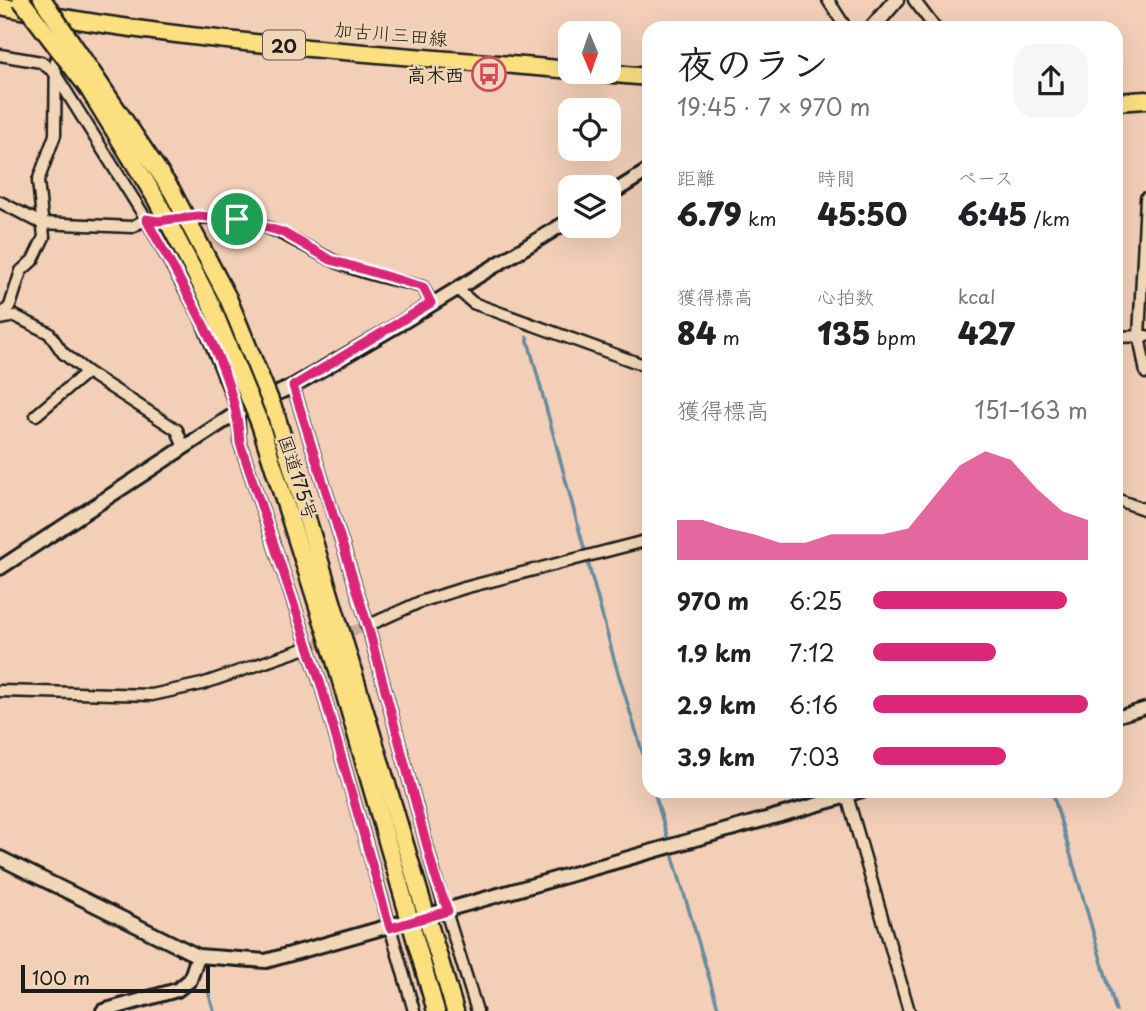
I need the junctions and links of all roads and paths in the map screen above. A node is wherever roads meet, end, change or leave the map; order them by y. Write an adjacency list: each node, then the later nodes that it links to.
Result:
1 (21, 0): 51 (main road, 国道175号, bridge)
2 (43, 0): 50 (main road, 国道175号, bridge)
3 (828, 0): 7 (street)
4 (896, 0): 8 (main road)
5 (914, 0): 9 (street)
6 (0, 6): 12 (main road, 加古川三田線 / 20)
7 (842, 21)
8 (878, 21)
9 (930, 21)
10 (57, 38): 13 (street)
11 (0, 55): 13 (street)
12 (558, 69)
13 (54, 72): 22 (street); 23 (street)
14 (621, 75): 15 (main road)
15 (642, 76)
16 (1146, 100): 17 (main road)
17 (1123, 102)
18 (642, 174): 19 (street)
19 (621, 188)
20 (1146, 198): 28 (street)
21 (0, 202): 23 (street)
22 (146, 219): 23 (street); 26 (street); 34 (street)
23 (41, 223): 27 (street)
24 (558, 227): 25 (street)
25 (457, 289): 26 (street); 30 (street)
26 (431, 303): 33 (street)
27 (0, 318): 31 (street)
28 (1142, 336): 29 (street); 32 (street)
29 (1123, 337)
30 (642, 364)
31 (87, 372): 35 (street); 36 (street)
32 (1146, 373)
33 (293, 386): 34 (street); 41 (street)
34 (238, 412): 36 (street); 42 (street)
35 (36, 415)
36 (184, 448): 40 (street)
37 (1123, 502): 38 (street)
38 (1146, 510)
39 (642, 542): 41 (street)
40 (0, 568)
41 (368, 626): 49 (street)
42 (309, 647): 43 (street); 52 (street)
43 (0, 691)
44 (1146, 708): 45 (street)
45 (1123, 715)
46 (832, 798): 49 (street)
47 (847, 798): 59 (street)
48 (0, 858): 53 (street)
49 (448, 911): 50 (street); 58 (street)
50 (429, 917): 51 (street); 57 (main road, 国道175号)
51 (409, 922): 52 (street); 56 (main road, 国道175号)
52 (390, 928): 53 (street); 55 (street)
53 (198, 957): 54 (street)
54 (103, 1011)
55 (414, 1011)
56 (436, 1011)
57 (455, 1011)
58 (477, 1011)
59 (909, 1011)

